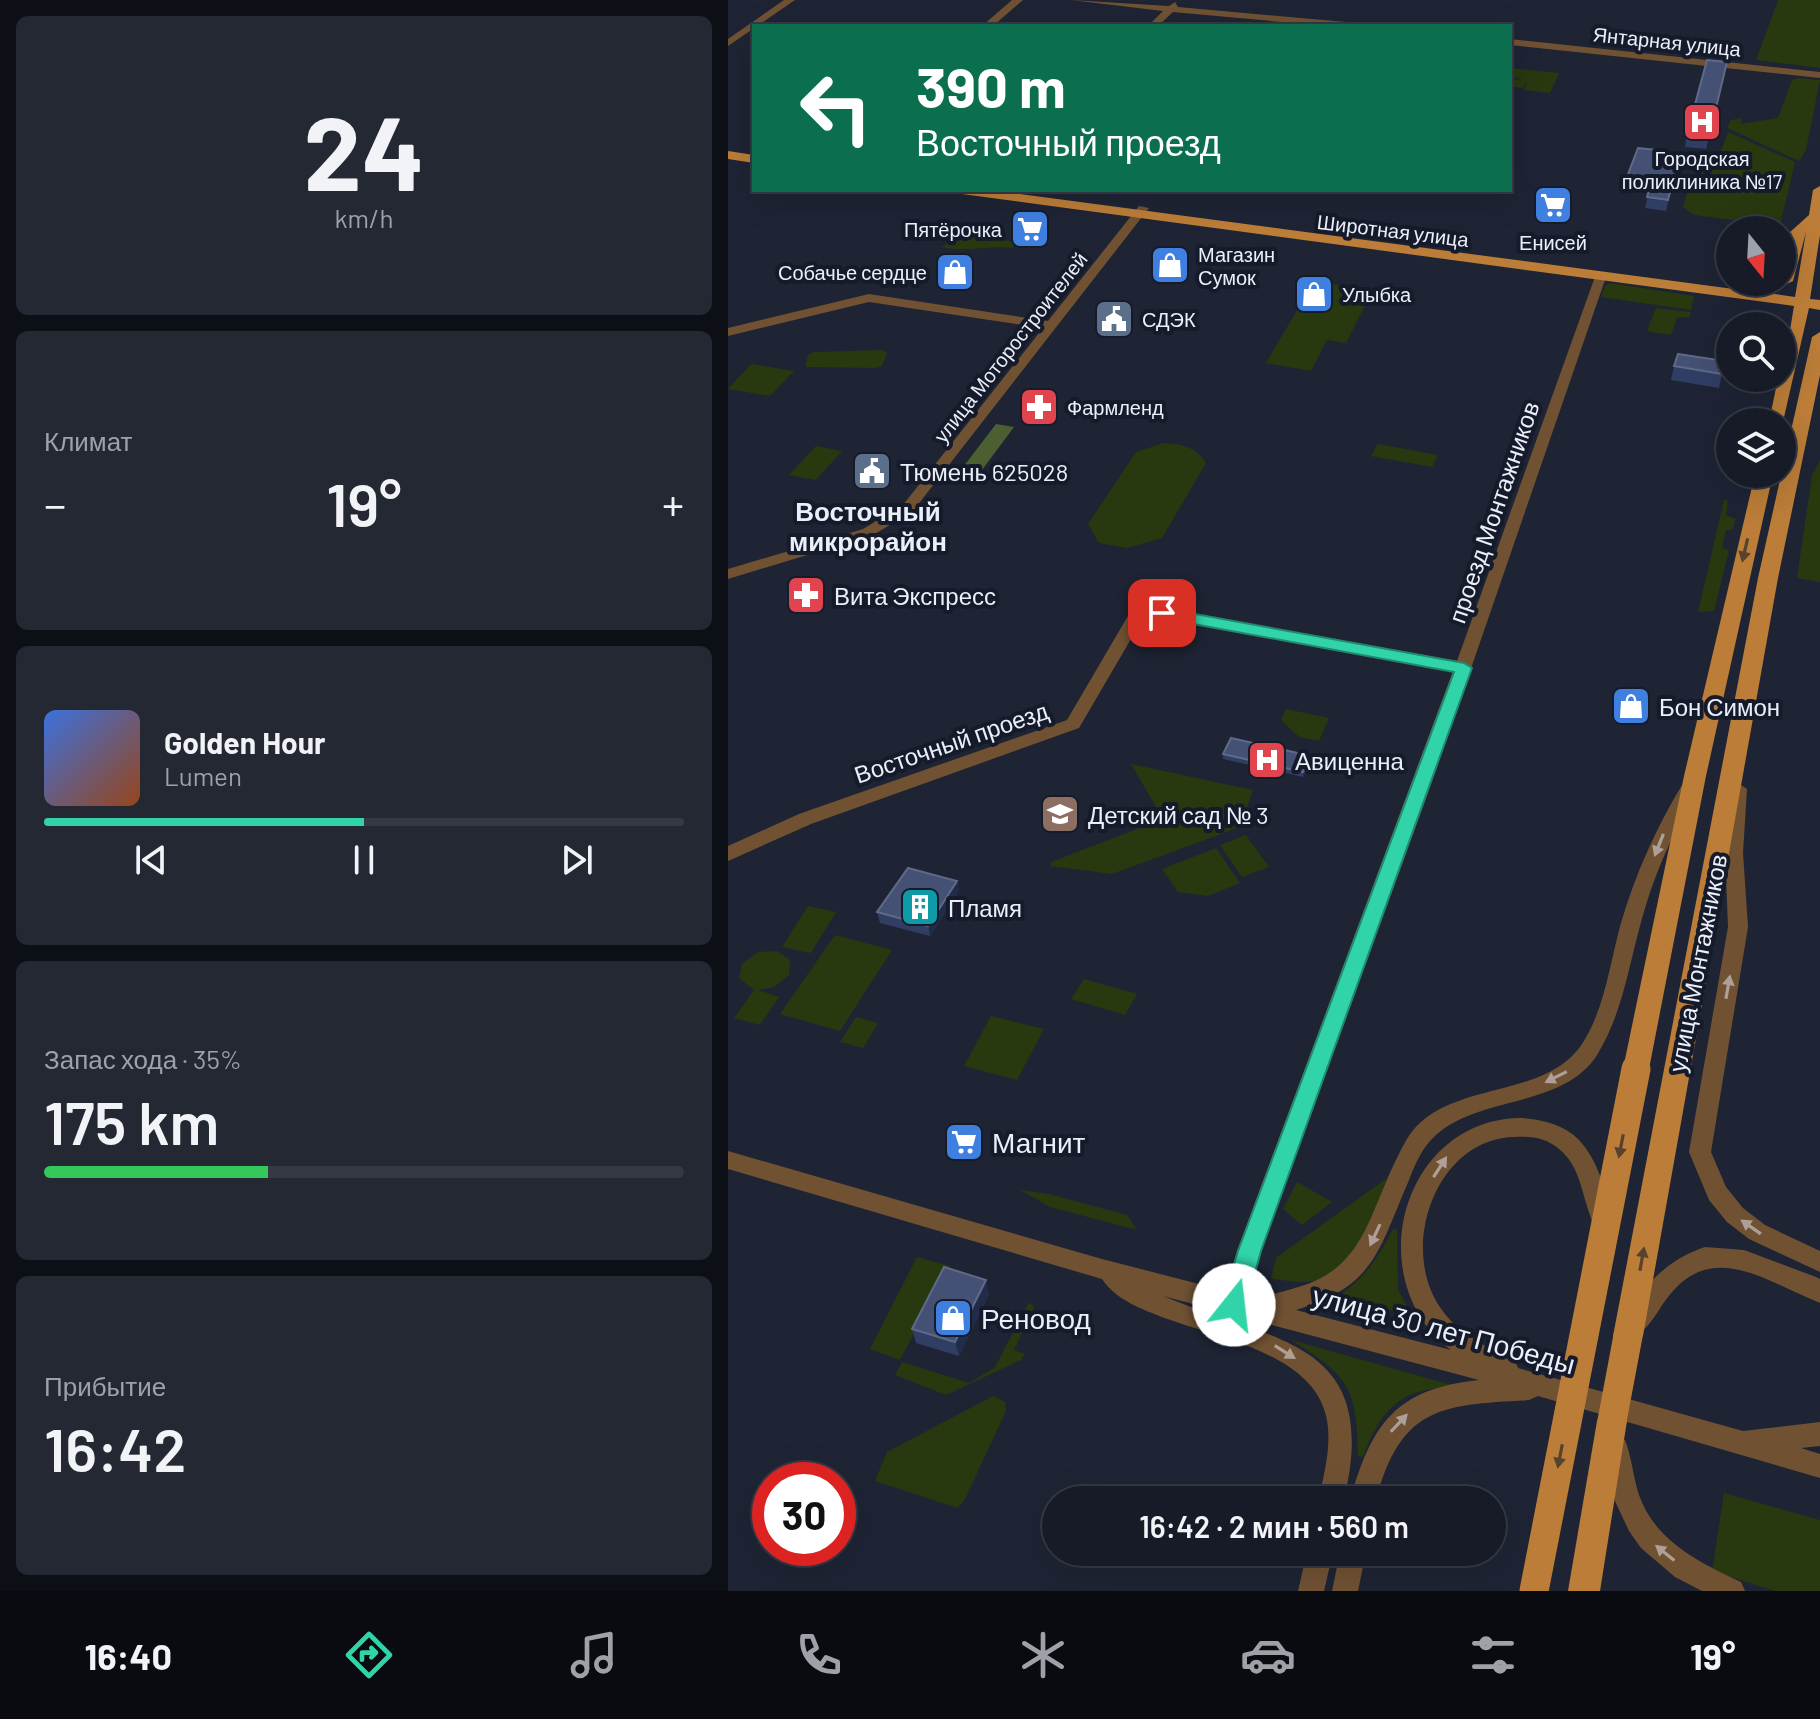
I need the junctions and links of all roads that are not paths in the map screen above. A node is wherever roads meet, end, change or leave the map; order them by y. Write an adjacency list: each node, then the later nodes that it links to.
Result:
1 (790, 0): 5 (street)
2 (1018, 0): 6 (street)
3 (1076, 0): 4 (street)
4 (1176, 4): 7 (street); 8 (street)
5 (755, 24)
6 (989, 24)
7 (1155, 24)
8 (1341, 24)
9 (752, 26): 11 (street)
10 (1512, 42): 12 (street, Янтарная улица)
11 (728, 43)
12 (1820, 75)
13 (728, 146): 14 (main road)
14 (752, 150)
15 (728, 155): 16 (main road)
16 (752, 159)
17 (1820, 190): 21 (main road)
18 (978, 192): 20 (main road, Широтная улица)
19 (1032, 192): 20 (main road, Широтная улица)
20 (1140, 212): 23 (main road, Широтная улица); 30 (street, улица Моторостроителей)
21 (1814, 218): 22 (main road); 28 (main road)
22 (1796, 233)
23 (1444, 252): 24 (main road, Широтная улица); 25 (main road, Широтная улица)
24 (1600, 277): 28 (main road, Широтная улица); 36 (street, проезд Монтажников)
25 (1716, 285)
26 (1787, 296): 28 (main road, Широтная улица)
27 (1820, 297): 28 (main road, Широтная улица)
28 (1800, 299): 29 (main road, Широтная улица); 33 (main road)
29 (1820, 305)
30 (1051, 325): 31 (street); 35 (street, улица Моторостроителей)
31 (728, 332)
32 (1820, 337): 37 (main road, улица Монтажников)
33 (1780, 408)
34 (1761, 488): 38 (main road, улица Монтажников, one-way to 38)
35 (728, 574)
36 (1464, 668): 39 (street, Восточный проезд); 45 (street, проезд Монтажников)
37 (1741, 733): 42 (street, one-way to 37); 46 (main road, улица Монтажников, one-way to 37)
38 (1695, 776): 41 (main road, улица Монтажников, one-way to 41, bridge); 45 (street, one-way to 45)
39 (728, 854)
40 (728, 1160): 43 (street, улица 30 лет Победы)
41 (1605, 1226): 47 (street, one-way to 41); 58 (main road, улица Монтажников, one-way to 58, bridge)
42 (1820, 1262)
43 (1102, 1269): 45 (street, улица 30 лет Победы); 52 (street, one-way to 52)
44 (1818, 1290): 46 (street)
45 (1242, 1306): 47 (street, улица 30 лет Победы)
46 (1628, 1336): 48 (main road, улица Монтажников, bridge)
47 (1535, 1384): 50 (street, улица 30 лет Победы); 53 (street, one-way to 47)
48 (1612, 1421): 59 (main road, улица Монтажников); 60 (street, one-way to 48)
49 (1820, 1434): 50 (street)
50 (1735, 1443): 51 (street, улица 30 лет Победы)
51 (1820, 1466)
52 (1334, 1486)
53 (1366, 1486)
54 (1317, 1566): 56 (street)
55 (1350, 1566): 57 (street)
56 (1311, 1591)
57 (1345, 1591)
58 (1534, 1591)
59 (1584, 1591)
60 (1732, 1591)

